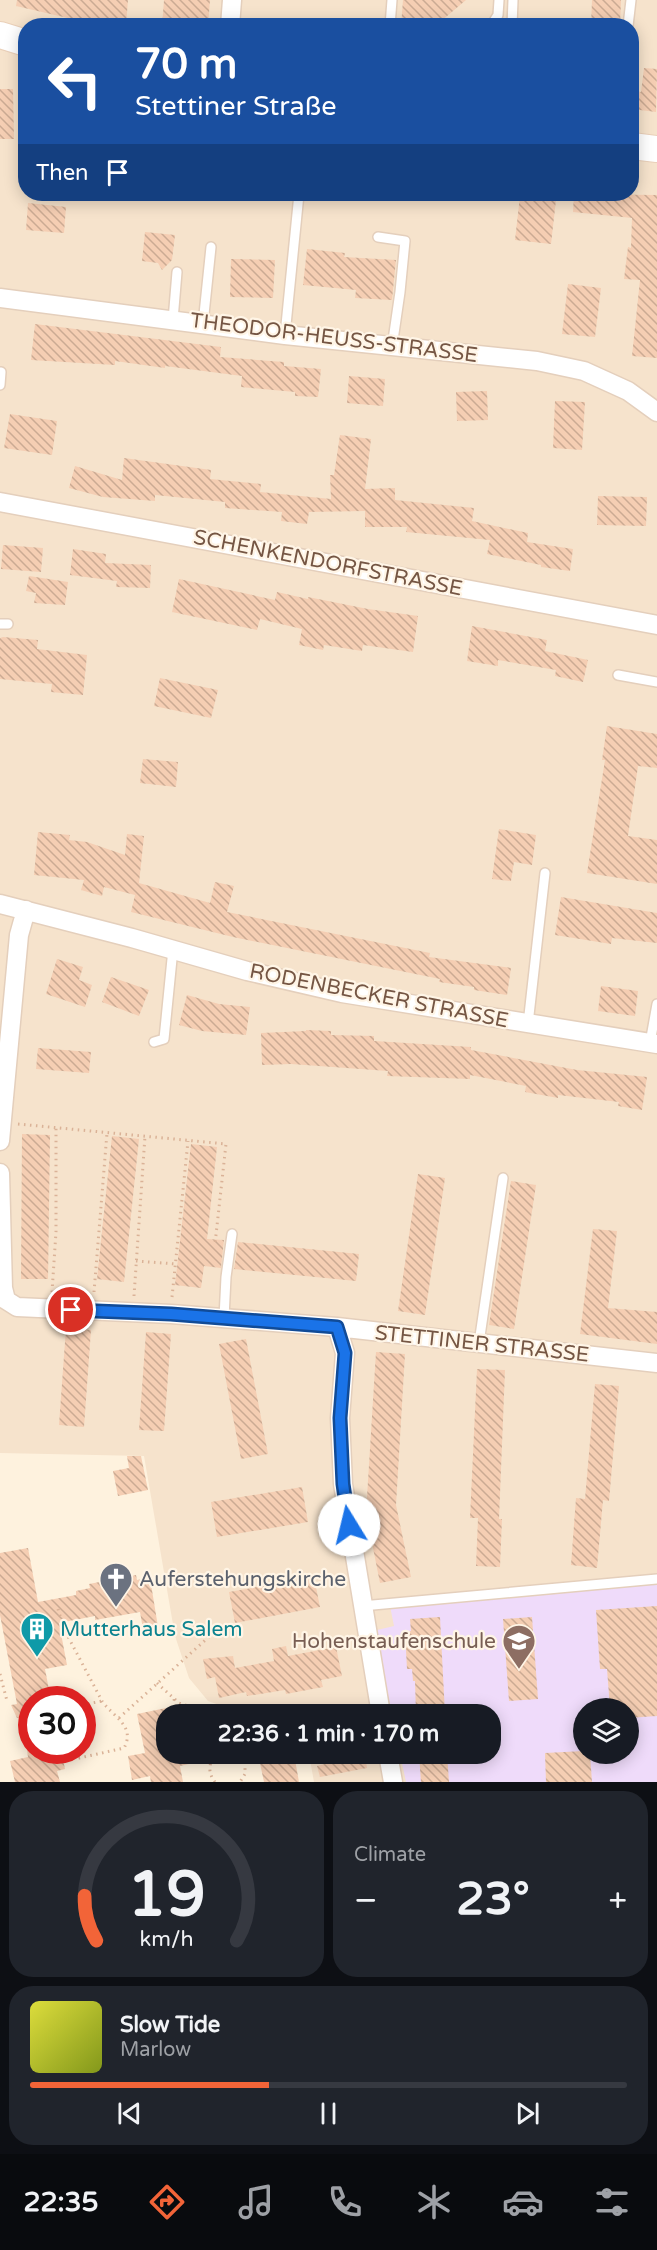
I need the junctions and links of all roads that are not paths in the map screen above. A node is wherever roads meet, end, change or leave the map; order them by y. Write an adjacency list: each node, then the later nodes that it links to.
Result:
1 (232, 0): 6 (street)
2 (392, 0): 7 (lane)
3 (499, 0): 8 (lane)
4 (513, 0): 9 (lane)
5 (631, 0): 10 (lane)
6 (231, 18)
7 (391, 18)
8 (496, 18)
9 (512, 18)
10 (629, 18)
11 (0, 35): 12 (main road)
12 (18, 41)
13 (639, 147): 14 (main road)
14 (657, 149)
15 (298, 201): 22 (lane)
16 (378, 237): 23 (lane)
17 (210, 247): 21 (lane)
18 (177, 272): 20 (lane)
19 (0, 298): 20 (street, THEODOR-HEUSS-STRASSE)
20 (173, 320): 21 (street, THEODOR-HEUSS-STRASSE)
21 (203, 324): 22 (street, THEODOR-HEUSS-STRASSE)
22 (285, 334): 23 (street, THEODOR-HEUSS-STRASSE)
23 (392, 347): 26 (street, THEODOR-HEUSS-STRASSE)
24 (1, 372): 25 (lane)
25 (0, 385)
26 (657, 412)
27 (0, 502): 28 (street, SCHENKENDORFSTRASSE)
28 (657, 625)
29 (618, 675): 30 (lane)
30 (657, 682)
31 (545, 873): 36 (lane)
32 (0, 904): 33 (street, RODENBECKER STRASSE)
33 (26, 910): 34 (street, RODENBECKER STRASSE); 39 (street)
34 (172, 950): 36 (street, RODENBECKER STRASSE); 37 (lane)
35 (657, 1004): 38 (lane)
36 (528, 1024): 38 (street, RODENBECKER STRASSE)
37 (154, 1042)
38 (654, 1044)
39 (0, 1141)
40 (0, 1173): 43 (street, STETTINER STRASSE)
41 (503, 1178): 45 (lane)
42 (232, 1234): 43 (lane)
43 (224, 1318): 44 (street, STETTINER STRASSE)
44 (337, 1327): 45 (street, STETTINER STRASSE); 48 (street)
45 (479, 1343): 46 (street, STETTINER STRASSE)
46 (657, 1363)
47 (657, 1579): 48 (lane)
48 (362, 1606): 49 (street)
49 (379, 1704)
50 (390, 1764): 51 (street)
51 (393, 1782)

